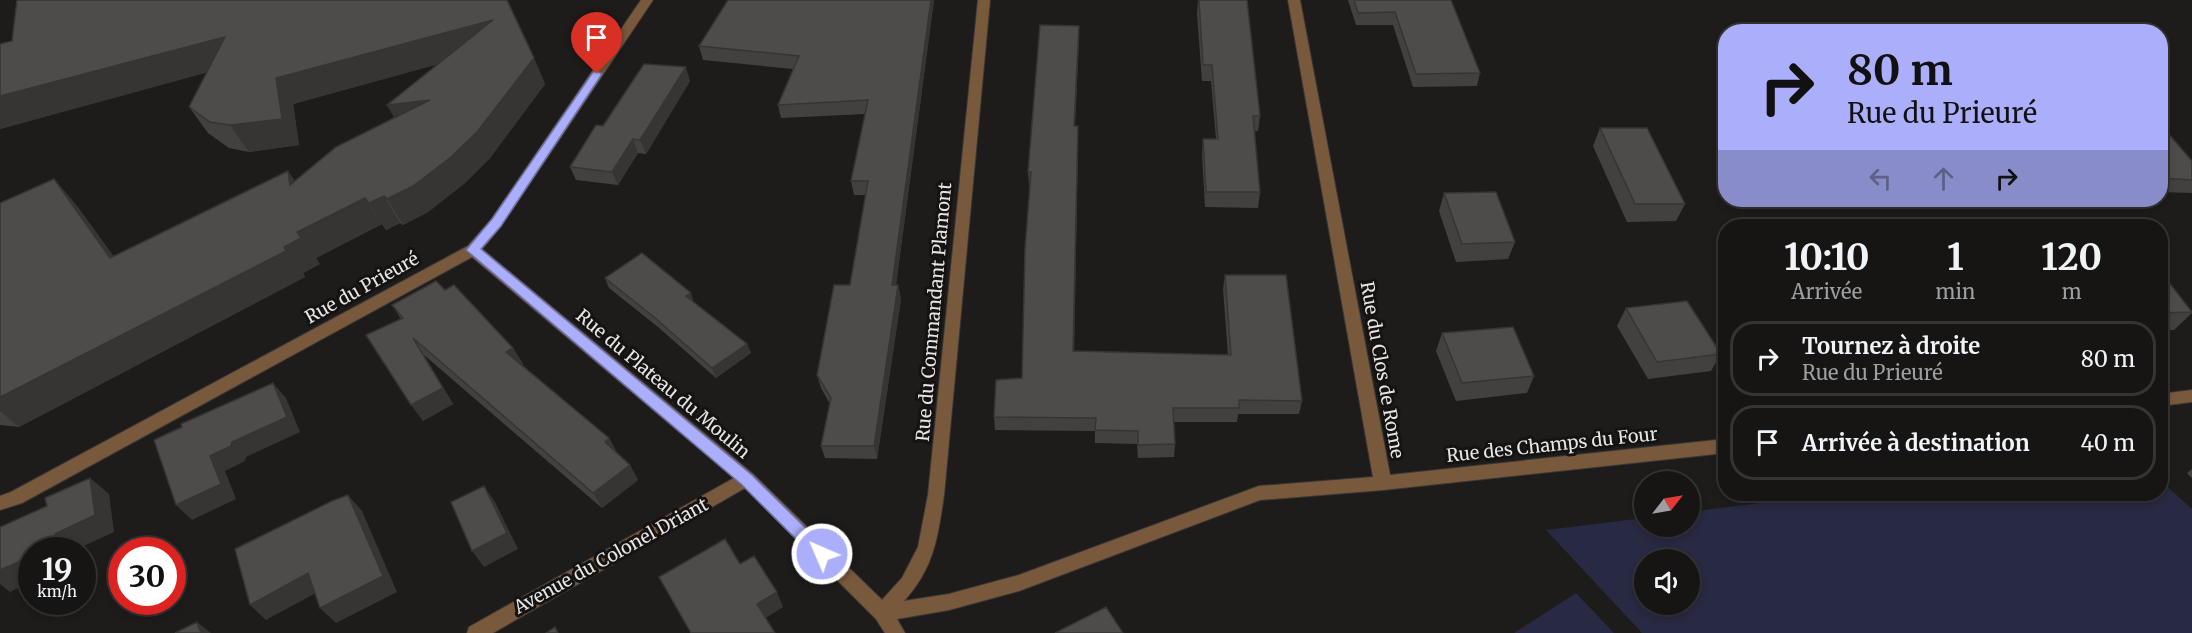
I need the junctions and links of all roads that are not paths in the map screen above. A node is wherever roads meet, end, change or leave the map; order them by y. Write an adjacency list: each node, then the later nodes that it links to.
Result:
1 (647, 0): 4 (street, Rue du Prieuré)
2 (984, 0): 11 (street, Rue du Commandant Plamont)
3 (1294, 0): 9 (street, Rue du Clos de Rome)
4 (473, 250): 8 (street, Rue du Plateau du Moulin); 10 (street, Rue du Prieuré)
5 (2192, 396): 6 (street)
6 (2168, 399)
7 (1718, 447): 9 (street, Rue des Champs du Four)
8 (747, 479): 11 (street, Rue du Plateau du Moulin); 12 (street, Avenue du Colonel Driant)
9 (1383, 483): 11 (street, Rue du Clos de Rome)
10 (0, 503)
11 (882, 613): 13 (street, Rue du Plateau du Moulin)
12 (476, 633)
13 (896, 633)

